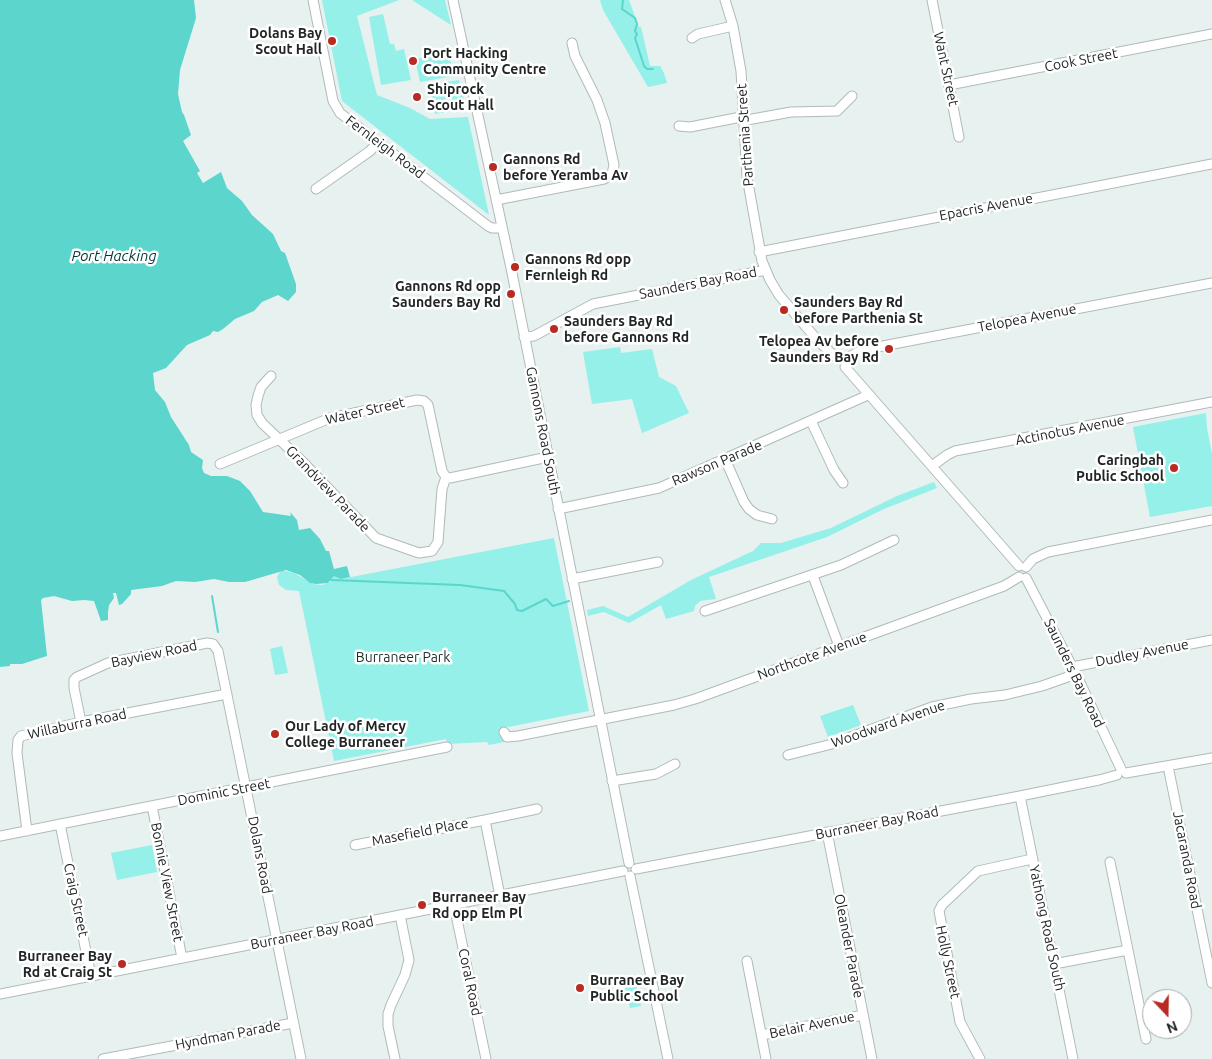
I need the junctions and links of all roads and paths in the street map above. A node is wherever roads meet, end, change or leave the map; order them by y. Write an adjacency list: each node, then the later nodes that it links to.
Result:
1 (313, 0): 14 (street, Fernleigh Road)
2 (453, 0): 17 (street, Gannons Road South)
3 (726, 0): 5 (street, Parthenia Street)
4 (932, 0): 9 (street, Want Street)
5 (733, 26): 7 (street); 11 (street, Parthenia Street)
6 (1212, 34): 9 (street, Cook Street)
7 (692, 38)
8 (572, 43): 17 (street)
9 (949, 85): 13 (street, Want Street)
10 (852, 96): 11 (street)
11 (744, 118): 12 (street); 19 (street, Parthenia Street)
12 (679, 126)
13 (959, 137)
14 (378, 142): 16 (street); 18 (street, Fernleigh Road)
15 (1212, 164): 19 (street, Epacris Avenue)
16 (316, 189)
17 (496, 200): 18 (street, Gannons Road South)
18 (502, 228): 22 (street, Gannons Road South)
19 (759, 252): 20 (street, Parthenia Street)
20 (766, 270): 22 (street, Saunders Bay Road); 23 (street, Saunders Bay Road)
21 (1212, 283): 23 (street, Telopea Avenue)
22 (524, 337): 29 (street, Gannons Road South)
23 (842, 362): 25 (street, Saunders Bay Road)
24 (271, 376): 28 (street, Grandview Parade)
25 (868, 395): 27 (street, Rawson Parade); 32 (street, Saunders Bay Road)
26 (1212, 402): 32 (street, Actinotus Avenue)
27 (812, 421): 30 (street, Rawson Parade); 34 (street)
28 (280, 440): 31 (street, Water Street); 33 (street, Water Street); 33 (street, Grandview Parade)
29 (548, 457): 33 (street); 35 (street, Gannons Road South)
30 (725, 460): 35 (street, Rawson Parade); 36 (street)
31 (220, 464)
32 (932, 466): 40 (street, Saunders Bay Road)
33 (446, 477)
34 (843, 483)
35 (558, 509): 43 (street, Gannons Road South)
36 (772, 519)
37 (1212, 520): 40 (street)
38 (894, 540): 41 (street)
39 (658, 562): 43 (street)
40 (1023, 567): 42 (street)
41 (813, 576): 44 (street); 46 (street)
42 (1023, 577): 46 (street, Northcote Avenue); 48 (street, Saunders Bay Road)
43 (572, 579): 50 (street, Gannons Road South)
44 (705, 611)
45 (1212, 640): 48 (street, Dudley Avenue)
46 (839, 646): 50 (street, Northcote Avenue)
47 (218, 651): 49 (street, Dolans Road); 51 (street, Bayview Road)
48 (1074, 671): 54 (street, Woodward Avenue); 58 (street, Saunders Bay Road)
49 (227, 694): 51 (street, Willaburra Road); 60 (street, Dolans Road)
50 (600, 720): 52 (street); 59 (street, Gannons Road South)
51 (81, 722): 66 (street, Willaburra Road)
52 (506, 737)
53 (447, 748): 60 (street, Dominic Street)
54 (788, 755)
55 (1212, 758): 57 (street, Burraneer Bay Road)
56 (675, 764): 59 (street)
57 (1168, 766): 58 (street, Burraneer Bay Road); 82 (street, Jacaranda Road)
58 (1122, 773): 61 (street, Burraneer Bay Road)
59 (612, 781): 72 (street, Gannons Road South)
60 (246, 788): 62 (street, Dominic Street); 76 (street, Dolans Road)
61 (1020, 796): 67 (street, Burraneer Bay Road); 70 (street, Yathong Road South)
62 (152, 806): 65 (street, Dominic Street); 78 (street, Bonnie View Street)
63 (537, 809): 64 (street, Masefield Place)
64 (485, 820): 69 (street, Masefield Place); 73 (street, Masefield Place)
65 (60, 824): 66 (street, Dominic Street); 81 (street, Craig Street)
66 (27, 831): 68 (street, Dominic Street)
67 (827, 832): 72 (street, Burraneer Bay Road); 84 (street, Oleander Parade)
68 (0, 836)
69 (355, 845)
70 (1032, 859): 80 (street, Yathong Road South); 96 (street, Holly Street)
71 (1110, 862): 77 (street)
72 (630, 870): 73 (street, Burraneer Bay Road); 93 (street, Gannons Road South)
73 (500, 896): 74 (street, Burraneer Bay Road)
74 (454, 905): 75 (street, Burraneer Bay Road); 92 (street, Coral Road)
75 (400, 915): 76 (street, Burraneer Bay Road); 91 (street)
76 (277, 940): 78 (street, Burraneer Bay Road); 86 (street, Dolans Road)
77 (1128, 950): 80 (street); 85 (street)
78 (182, 958): 81 (street, Burraneer Bay Road)
79 (747, 961): 87 (street, Belair Avenue)
80 (1054, 964): 97 (street, Yathong Road South)
81 (91, 976): 83 (street, Burraneer Bay Road)
82 (1212, 983)
83 (0, 994)
84 (863, 1015): 87 (street, Belair Avenue); 95 (street, Oleander Parade)
85 (1142, 1019)
86 (293, 1023): 88 (street, Hyndman Parade); 90 (street, Dolans Road)
87 (762, 1035): 94 (street, Belair Avenue)
88 (125, 1057): 89 (street, Hyndman Parade)
89 (103, 1059)
90 (301, 1059)
91 (395, 1059)
92 (486, 1059)
93 (668, 1059)
94 (766, 1059)
95 (872, 1059)
96 (980, 1059)
97 (1073, 1059)

